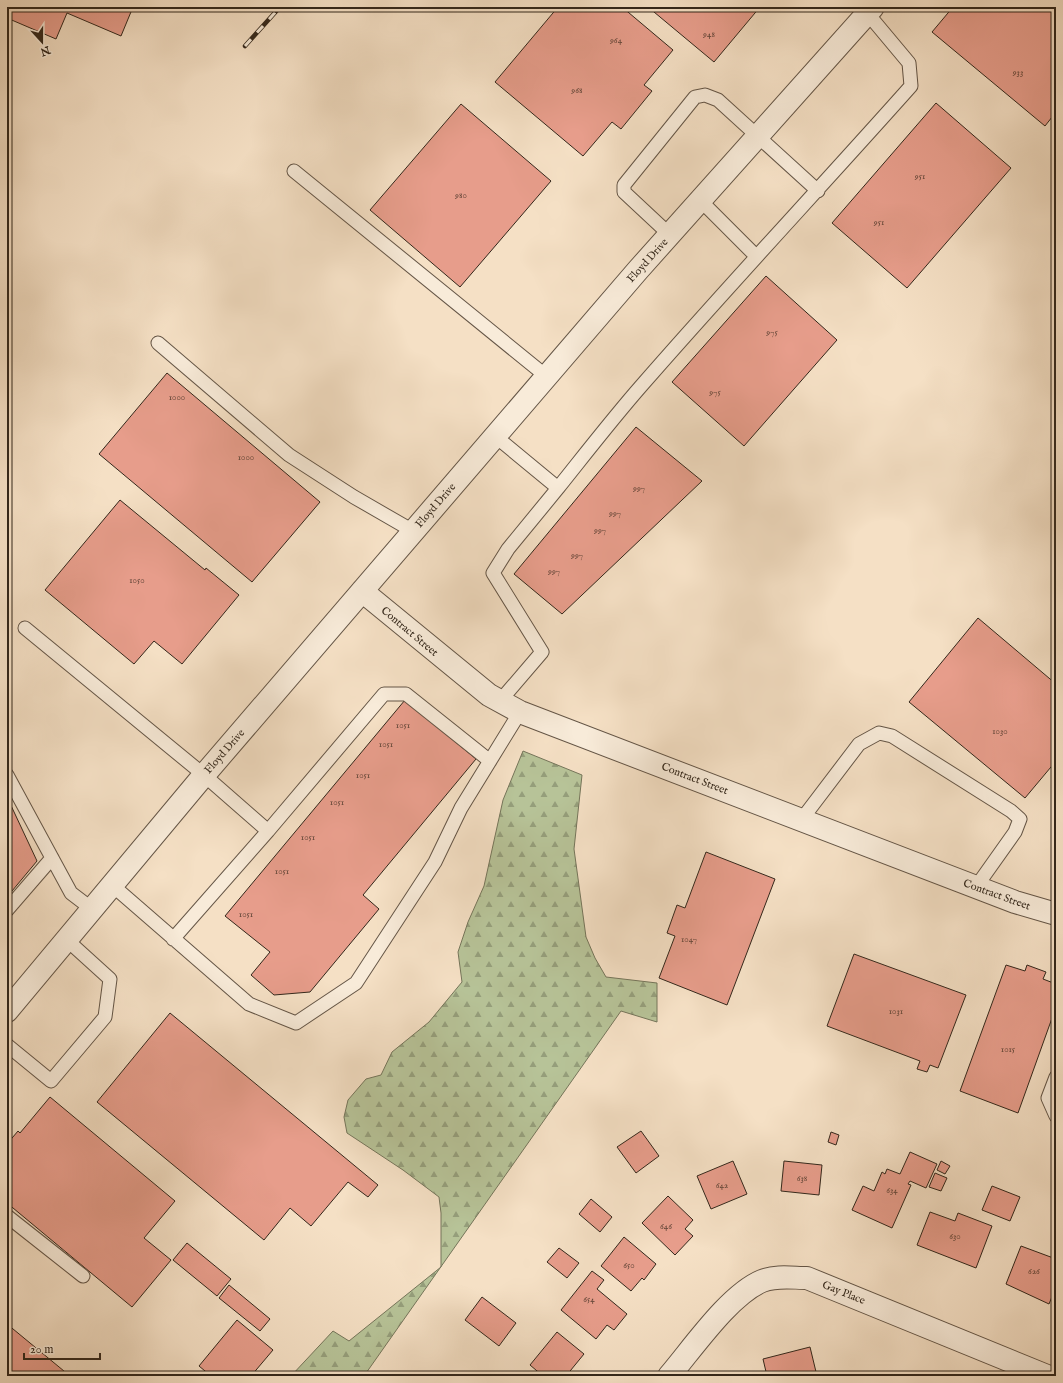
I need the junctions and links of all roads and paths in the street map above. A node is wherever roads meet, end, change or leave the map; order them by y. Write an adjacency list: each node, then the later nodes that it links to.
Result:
1 (867, 9): 2 (street, Floyd Drive); 4 (lane)
2 (758, 136): 4 (lane); 5 (street, Floyd Drive); 6 (lane)
3 (294, 171): 9 (lane)
4 (818, 191): 7 (lane)
5 (700, 200): 6 (street, Floyd Drive); 7 (lane)
6 (670, 234): 9 (street, Floyd Drive)
7 (756, 256): 11 (lane)
8 (158, 344): 12 (lane)
9 (546, 376): 10 (street, Floyd Drive)
10 (495, 436): 11 (lane); 12 (street, Floyd Drive)
11 (558, 488): 15 (lane)
12 (413, 531): 13 (street, Floyd Drive)
13 (362, 591): 15 (street, Contract Street); 19 (street, Floyd Drive)
14 (25, 628): 19 (lane)
15 (500, 701): 16 (street, Contract Street)
16 (520, 712): 17 (lane); 20 (street, Contract Street)
17 (490, 761): 21 (lane); 28 (lane)
18 (7, 775): 22 (lane)
19 (204, 775): 21 (lane); 23 (street, Floyd Drive)
20 (802, 819): 24 (street, Contract Street); 24 (lane)
21 (268, 831): 28 (lane)
22 (52, 858): 25 (lane); 26 (lane)
23 (112, 885): 25 (street, Floyd Drive); 28 (lane)
24 (976, 887): 27 (street, Contract Street)
25 (92, 909): 29 (street, Floyd Drive)
26 (7, 910)
27 (1056, 914)
28 (173, 939)
29 (67, 940): 30 (street, Floyd Drive); 31 (lane)
30 (9, 1006)
31 (7, 1045)
32 (1056, 1077): 33 (lane)
33 (1056, 1116)
34 (7, 1216): 35 (lane)
35 (83, 1276)
36 (669, 1376): 37 (street, Gay Place)
37 (1047, 1376)

